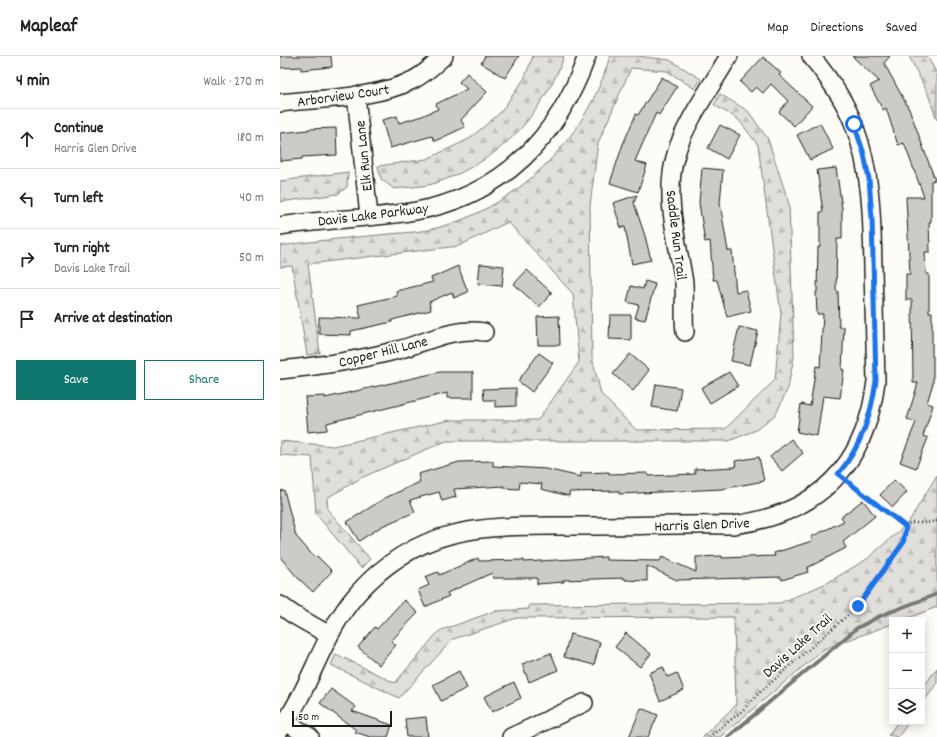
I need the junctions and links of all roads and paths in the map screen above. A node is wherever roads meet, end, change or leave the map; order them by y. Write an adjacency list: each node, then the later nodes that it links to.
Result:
1 (444, 56): 5 (street, Arborview Court)
2 (587, 56): 7 (street, Davis Lake Parkway)
3 (729, 56): 10 (street, Saddle Run Trail)
4 (811, 56): 12 (street, Harris Glen Drive)
5 (356, 95): 6 (street, Arborview Court); 7 (street, Elk Run Lane)
6 (280, 104)
7 (369, 216): 8 (street, Davis Lake Parkway)
8 (280, 226)
9 (484, 332): 11 (street, Copper Hill Lane)
10 (685, 332)
11 (280, 370)
12 (838, 474): 14 (path); 16 (street, Harris Glen Drive)
13 (937, 521): 14 (path)
14 (906, 527): 21 (path, Davis Lake Trail)
15 (280, 605): 16 (street)
16 (329, 635): 18 (street, Harris Glen Drive)
17 (584, 703): 20 (street)
18 (283, 726): 19 (street)
19 (310, 737)
20 (511, 737)
21 (709, 737)

